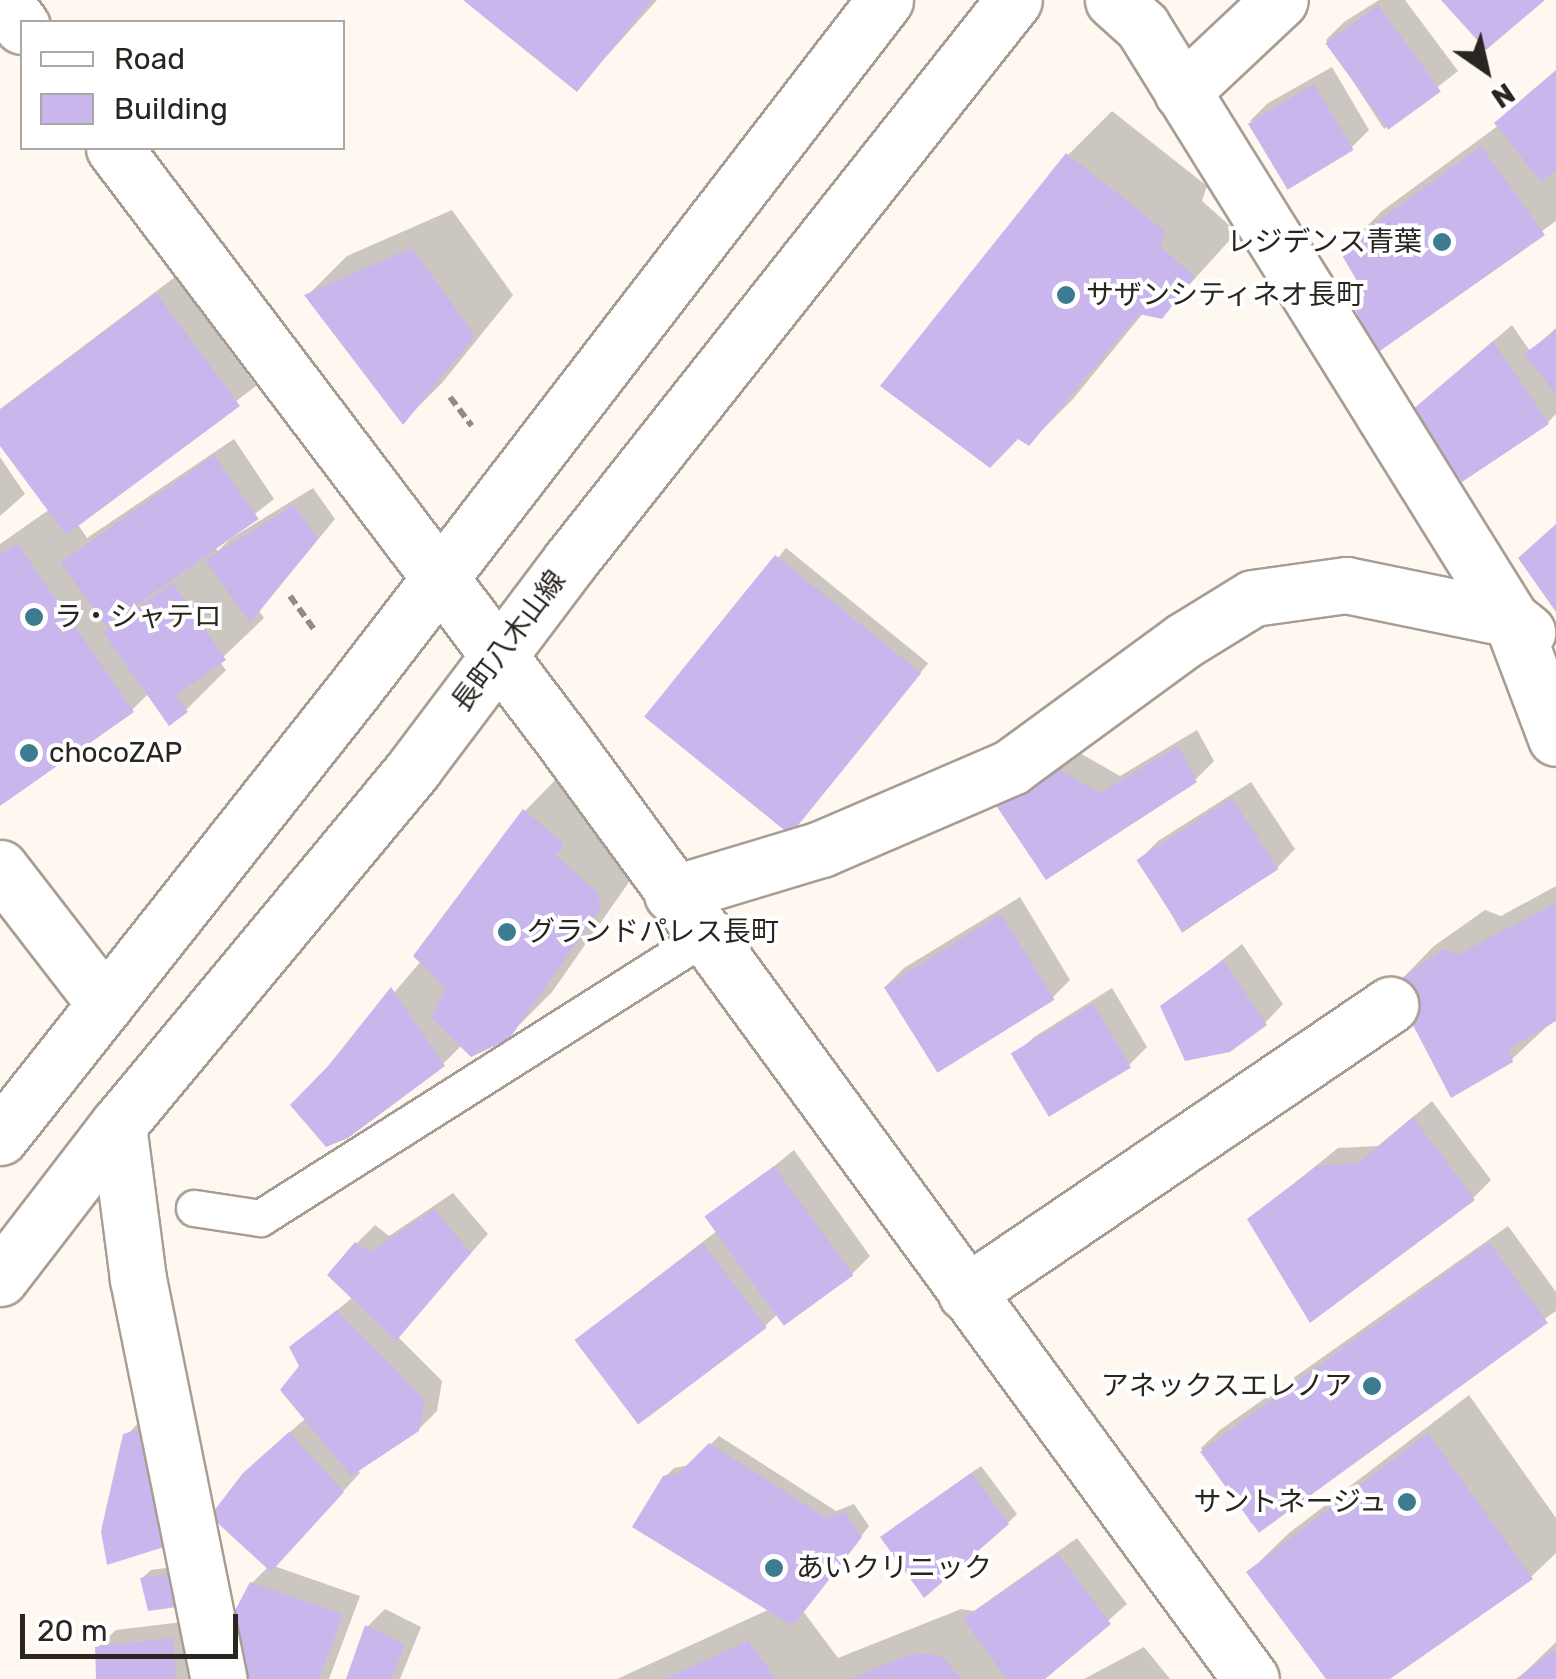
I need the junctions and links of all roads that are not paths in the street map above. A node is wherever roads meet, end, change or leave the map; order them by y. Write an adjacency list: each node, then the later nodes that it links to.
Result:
1 (3, 0): 6 (street)
2 (885, 0): 9 (street)
3 (1014, 0): 11 (street, 長町八木山線)
4 (1113, 0): 7 (street)
5 (1280, 0): 7 (street)
6 (20, 23)
7 (1182, 92): 10 (street)
8 (116, 150): 9 (street)
9 (439, 578): 11 (street); 17 (street)
10 (1511, 620): 12 (street); 13 (street); 15 (street)
11 (495, 656): 15 (street); 19 (street, 長町八木山線)
12 (1556, 656)
13 (1556, 738)
14 (0, 868): 17 (street)
15 (672, 894): 16 (street)
16 (704, 938): 21 (lane); 23 (street)
17 (105, 1004): 20 (street)
18 (1390, 1005): 23 (street)
19 (118, 1125): 22 (street, 長町八木山線); 24 (street)
20 (0, 1137)
21 (194, 1208)
22 (0, 1278)
23 (966, 1293): 25 (street)
24 (219, 1679)
25 (1251, 1679)

